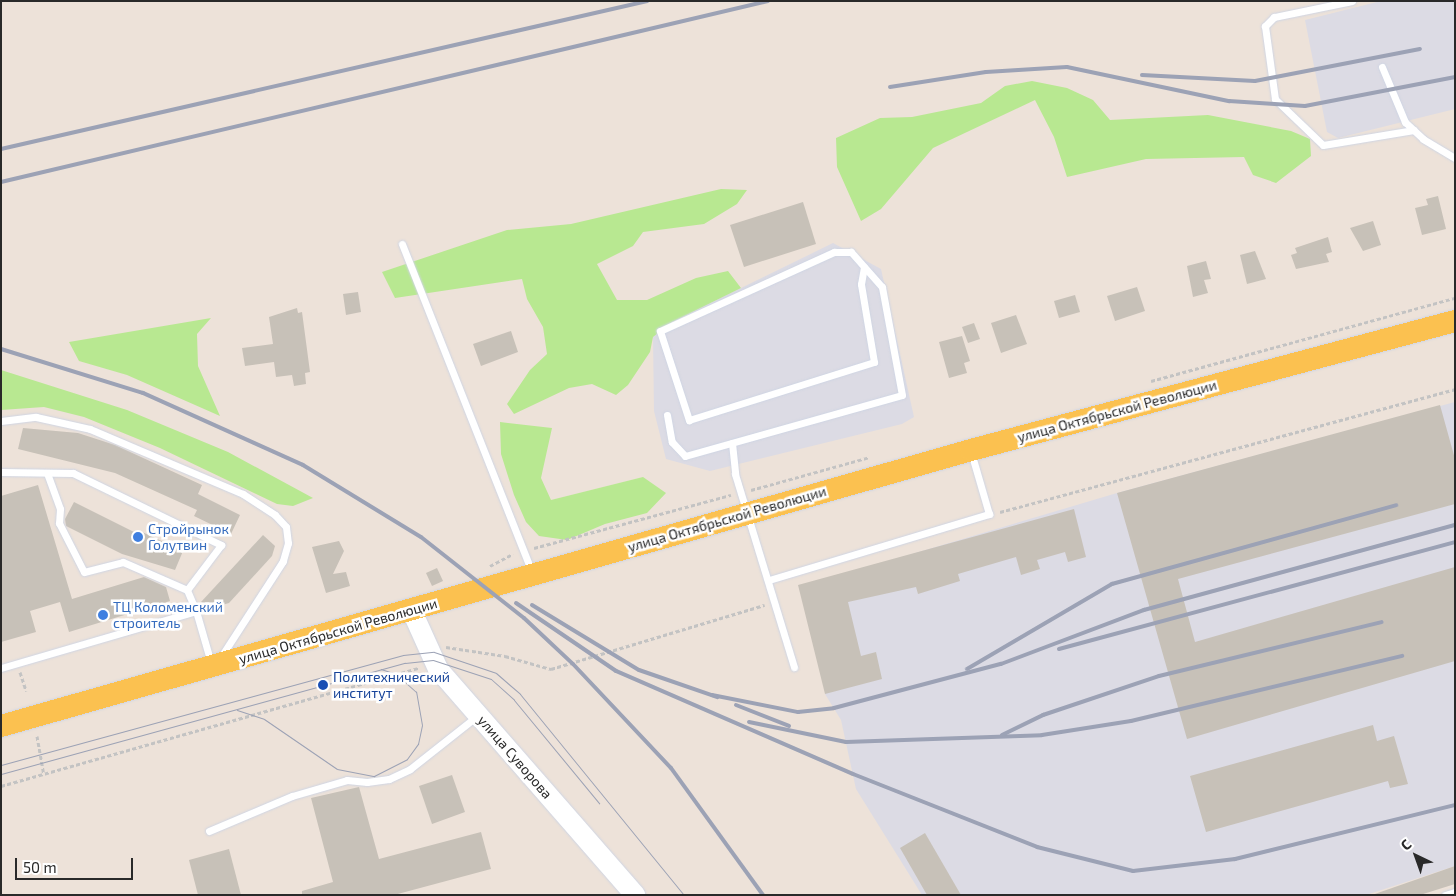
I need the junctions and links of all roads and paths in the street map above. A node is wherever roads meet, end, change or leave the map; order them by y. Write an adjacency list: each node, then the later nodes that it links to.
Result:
1 (1352, 1): 3 (lane)
2 (1382, 67): 3 (lane)
3 (1414, 130): 4 (lane)
4 (1455, 158)
5 (402, 244): 17 (lane)
6 (864, 267): 6 (lane); 11 (lane)
7 (1455, 321): 12 (main road, улица Октябрьской Революции)
8 (1455, 389): 16 (path)
9 (667, 415): 11 (lane)
10 (1, 420): 27 (lane)
11 (732, 443): 15 (lane)
12 (971, 450): 15 (main road, улица Октябрьской Революции); 16 (lane)
13 (1, 472): 14 (lane)
14 (47, 473): 19 (lane); 19 (lane)
15 (750, 514): 17 (main road, улица Октябрьской Революции); 18 (lane)
16 (989, 514): 18 (lane)
17 (532, 574): 21 (main road, улица Октябрьской Революции)
18 (770, 580): 20 (lane)
19 (187, 590): 22 (lane)
20 (776, 601): 23 (path); 25 (lane)
21 (411, 610): 23 (street, улица Суворова); 27 (main road, улица Октябрьской Революции)
22 (196, 611): 24 (lane); 27 (lane)
23 (422, 653): 29 (street, улица Суворова); 32 (path)
24 (17, 663): 26 (lane); 28 (path)
25 (794, 667)
26 (1, 668)
27 (212, 668): 30 (main road, улица Октябрьской Революции)
28 (26, 691)
29 (478, 716): 34 (lane); 36 (street, улица Суворова)
30 (1, 726)
31 (37, 736): 32 (path)
32 (44, 774): 33 (path)
33 (1, 786)
34 (209, 831)
35 (1455, 892): 37 (lane)
36 (635, 895)
37 (1446, 895)

